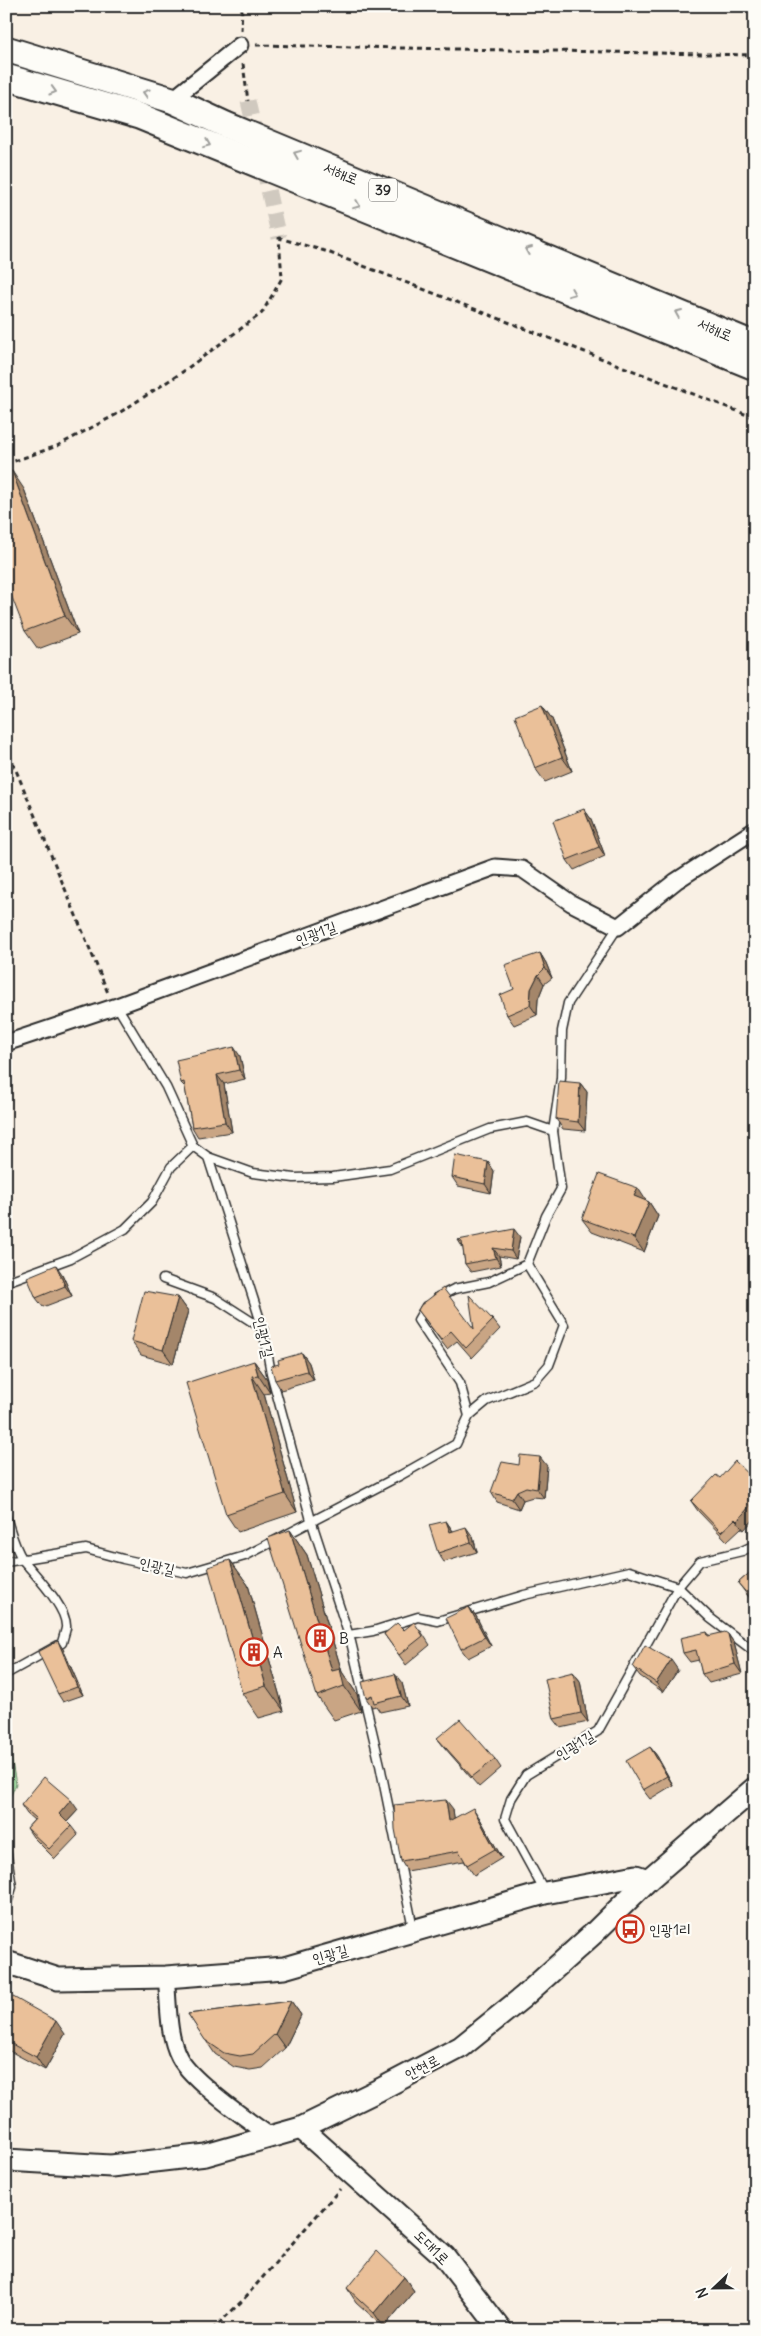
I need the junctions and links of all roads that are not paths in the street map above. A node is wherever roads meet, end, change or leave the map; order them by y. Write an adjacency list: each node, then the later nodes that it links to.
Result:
1 (240, 45): 4 (street)
2 (6, 49): 4 (main road, 서해로 / 39, one-way to 2)
3 (6, 78): 6 (main road, 서해로 / 39, one-way to 6)
4 (172, 100): 5 (main road, 서해로 / 39, one-way to 4)
5 (755, 345)
6 (755, 367)
7 (755, 830): 8 (street)
8 (618, 927): 9 (street, 인광1길); 11 (lane)
9 (116, 1006): 10 (street, 인광1길); 12 (lane)
10 (6, 1043)
11 (553, 1131): 13 (lane); 14 (lane)
12 (193, 1146): 13 (lane); 16 (lane)
13 (208, 1157): 17 (lane, 인광1길)
14 (527, 1264): 18 (lane); 18 (lane)
15 (163, 1279): 17 (lane)
16 (6, 1282)
17 (264, 1329): 20 (lane, 인광1길)
18 (469, 1416): 20 (lane)
19 (6, 1517): 22 (lane)
20 (311, 1520): 22 (lane, 인광길); 25 (lane, 인광1길)
21 (755, 1545): 24 (lane, 인광1길)
22 (23, 1560): 23 (lane, 인광길); 27 (lane)
23 (6, 1562)
24 (678, 1587): 25 (lane); 26 (lane); 31 (lane, 인광1길)
25 (349, 1635): 33 (lane, 인광1길)
26 (755, 1652)
27 (6, 1674)
28 (755, 1788): 30 (street, 안현로)
29 (6, 1849): 32 (lane)
30 (648, 1880): 31 (street, 인광길); 36 (street, 안현로)
31 (545, 1893): 33 (street, 인광길)
32 (6, 1906)
33 (413, 1930): 35 (street, 인광길)
34 (6, 1962): 35 (street, 인광길)
35 (166, 1977): 37 (street)
36 (301, 2128): 37 (street, 안현로); 39 (street, 도대1로)
37 (272, 2138): 38 (street, 안현로)
38 (6, 2160)
39 (501, 2330)

